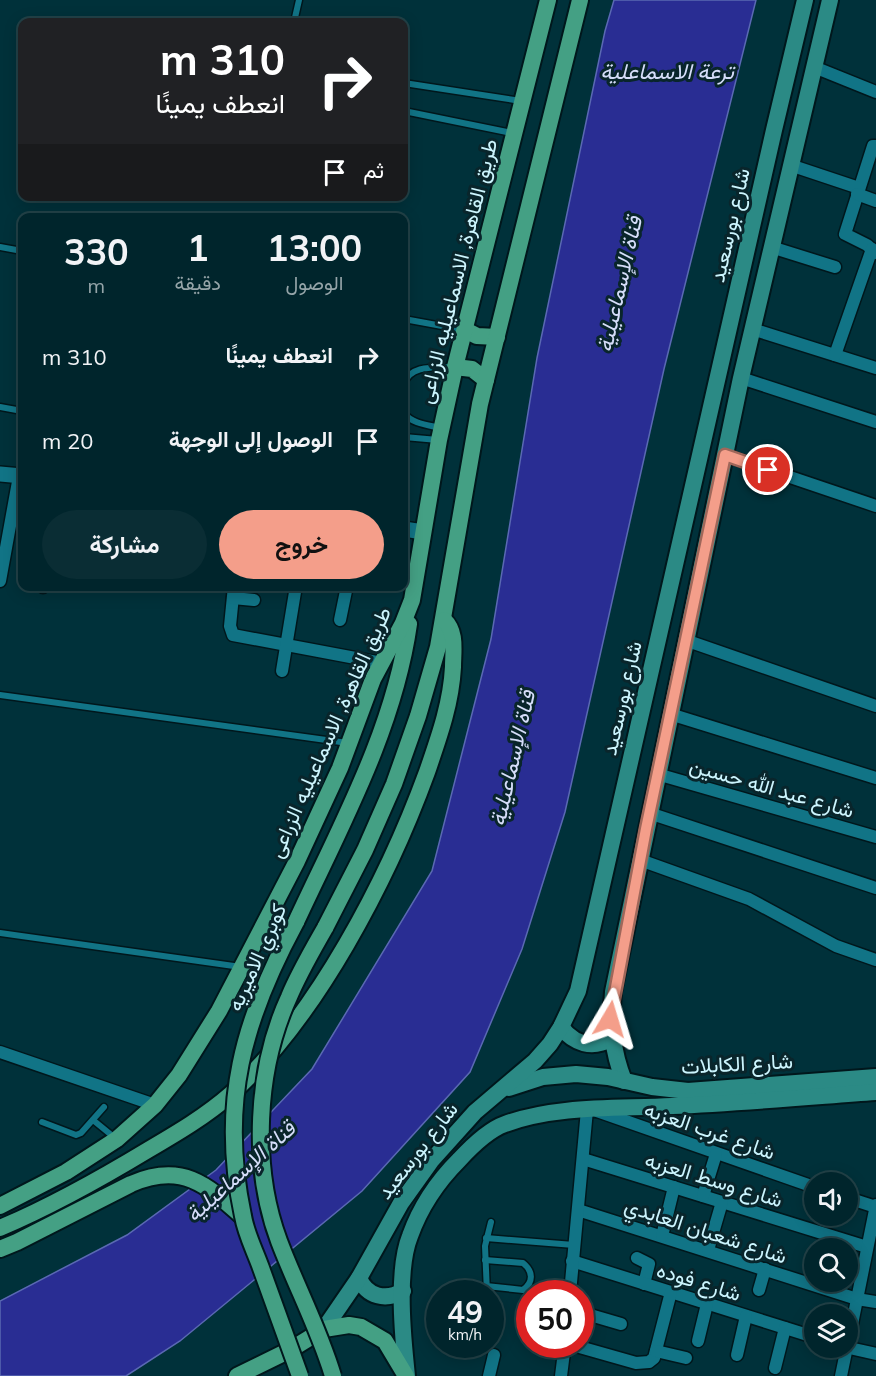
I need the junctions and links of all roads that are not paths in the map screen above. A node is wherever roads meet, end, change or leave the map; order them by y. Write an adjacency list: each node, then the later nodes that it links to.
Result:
1 (299, 0): 6 (lane)
2 (548, 0): 10 (main road, طريق القاهرة, الاسماعيليه الزراعى)
3 (580, 0): 25 (main road)
4 (805, 0): 70 (main road, شارع بورسعيد)
5 (830, 0): 7 (main road)
6 (295, 18)
7 (814, 67): 9 (street); 14 (main road)
8 (408, 84): 10 (lane)
9 (876, 92)
10 (522, 101): 12 (main road, طريق القاهرة, الاسماعيليه الزراعى)
11 (408, 112): 12 (lane)
12 (514, 134): 24 (main road, طريق القاهرة, الاسماعيليه الزراعى)
13 (874, 146): 15 (street)
14 (790, 165): 15 (street); 18 (main road)
15 (858, 191): 16 (street); 20 (street)
16 (876, 201)
17 (0, 247): 19 (lane)
18 (771, 247): 21 (street); 23 (main road)
19 (18, 250)
20 (874, 251): 26 (street)
21 (836, 267)
22 (408, 321): 24 (lane)
23 (752, 329): 26 (street); 30 (main road)
24 (465, 330): 25 (main road); 27 (main road, طريق القاهرة, الاسماعيليه الزراعى)
25 (497, 337): 31 (main road)
26 (835, 355): 28 (street)
27 (455, 367): 29 (lane); 31 (main road); 36 (main road, طريق القاهرة, الاسماعيليه الزراعى)
28 (876, 368)
29 (408, 377)
30 (741, 378): 35 (street); 38 (main road)
31 (486, 380): 52 (main road)
32 (0, 407): 33 (lane)
33 (18, 410)
34 (408, 418): 36 (lane)
35 (876, 422)
36 (440, 434): 37 (lane); 44 (main road, طريق القاهرة, الاسماعيليه الزراعى)
37 (408, 437)
38 (725, 455): 42 (street); 53 (main road)
39 (0, 474): 40 (street)
40 (18, 476)
41 (18, 491): 45 (street)
42 (876, 506)
43 (408, 530): 44 (street)
44 (423, 532): 50 (main road, طريق القاهرة, الاسماعيليه الزراعى)
45 (0, 581)
46 (295, 591): 54 (street)
47 (346, 591): 51 (street)
48 (234, 592): 49 (street); 54 (street)
49 (254, 600)
50 (412, 600): 55 (main road, طريق القاهرة, الاسماعيليه الزراعى); 93 (main road, كوبري الاميريه, bridge)
51 (340, 620)
52 (444, 620): 95 (main road); 137 (main road, bridge)
53 (685, 640): 58 (street); 59 (main road)
54 (286, 646): 55 (street); 56 (street)
55 (382, 663): 60 (main road, طريق القاهرة, الاسماعيليه الزراعى)
56 (282, 671)
57 (0, 695): 60 (lane)
58 (876, 705)
59 (670, 714): 61 (main road); 62 (street)
60 (349, 743): 69 (main road, طريق القاهرة, الاسماعيليه الزراعى)
61 (657, 774): 63 (main road); 64 (street, شارع عبد الله حسين)
62 (876, 778)
63 (649, 813): 65 (main road); 66 (street)
64 (876, 837)
65 (640, 860): 68 (street); 71 (main road)
66 (876, 888)
67 (0, 933): 69 (lane)
68 (876, 960)
69 (242, 967): 77 (main road, طريق القاهرة, الاسماعيليه الزراعى)
70 (561, 1027): 71 (main road); 76 (main road, شارع بورسعيد)
71 (611, 1039): 74 (main road)
72 (0, 1052): 77 (street)
73 (876, 1077): 74 (main road, شارع الكابلات)
74 (624, 1081): 76 (main road, شارع الكابلات)
75 (876, 1092): 79 (main road, شارع الكابلات)
76 (496, 1094): 106 (main road, شارع بورسعيد)
77 (155, 1105): 82 (main road, طريق القاهرة, الاسماعيليه الزراعى)
78 (104, 1107): 80 (lane)
79 (590, 1110): 83 (street, شارع غرب العزبه); 84 (street); 112 (main road, شارع الكابلات)
80 (93, 1119): 81 (lane); 82 (lane)
81 (42, 1122)
82 (117, 1139): 90 (main road, طريق القاهرة, الاسماعيليه الزراعى)
83 (716, 1154): 85 (street, شارع غرب العزبه); 87 (street)
84 (583, 1159): 86 (street, شارع وسط العزبه); 92 (street)
85 (804, 1184)
86 (674, 1187): 87 (street, شارع وسط العزبه); 96 (street)
87 (703, 1196): 89 (street, شارع وسط العزبه)
88 (858, 1201): 91 (street)
89 (722, 1202): 98 (street, شارع وسط العزبه); 101 (street)
90 (0, 1206)
91 (876, 1206): 98 (street)
92 (578, 1210): 96 (street, شارع شعبان العابدي); 99 (street)
93 (243, 1217): 100 (main road); 136 (main road, كوبري الاميريه, bridge)
94 (491, 1222): 97 (lane)
95 (0, 1228)
96 (662, 1236): 101 (street, شارع شعبان العابدي)
97 (486, 1238): 99 (lane); 103 (lane)
98 (871, 1241): 114 (street)
99 (574, 1245): 104 (street)
100 (0, 1249)
101 (708, 1250): 105 (street, شارع شعبان العابدي)
102 (637, 1258): 109 (street)
103 (485, 1260): 107 (lane); 110 (lane)
104 (572, 1261): 108 (street); 109 (street, شارع فوده)
105 (765, 1269): 111 (street); 114 (street, شارع شعبان العابدي)
106 (359, 1278): 112 (main road); 122 (main road, شارع بورسعيد)
107 (486, 1280)
108 (571, 1280)
109 (644, 1284): 113 (street, شارع فوده)
110 (504, 1290)
111 (759, 1290)
112 (403, 1291): 138 (main road, شارع الكابلات)
113 (671, 1292): 116 (street, شارع فوده); 127 (street)
114 (857, 1299): 115 (street, شارع شعبان العابدي); 117 (street)
115 (876, 1302)
116 (707, 1304): 119 (street, شارع فوده); 124 (street)
117 (856, 1304)
118 (594, 1316): 120 (street)
119 (746, 1316): 121 (street, شارع فوده); 129 (street)
120 (621, 1324)
121 (785, 1328): 123 (street, شارع فوده); 134 (street)
122 (324, 1329): 135 (main road); 138 (main road)
123 (804, 1334)
124 (698, 1341)
125 (858, 1349): 128 (street)
126 (594, 1351): 127 (street)
127 (656, 1351): 133 (street)
128 (876, 1354)
129 (737, 1355)
130 (493, 1358): 139 (street)
131 (564, 1358): 140 (street)
132 (845, 1358): 141 (street)
133 (686, 1359)
134 (775, 1368)
135 (237, 1376)
136 (300, 1376)
137 (333, 1376)
138 (406, 1376)
139 (489, 1376)
140 (561, 1376)
141 (841, 1376)

